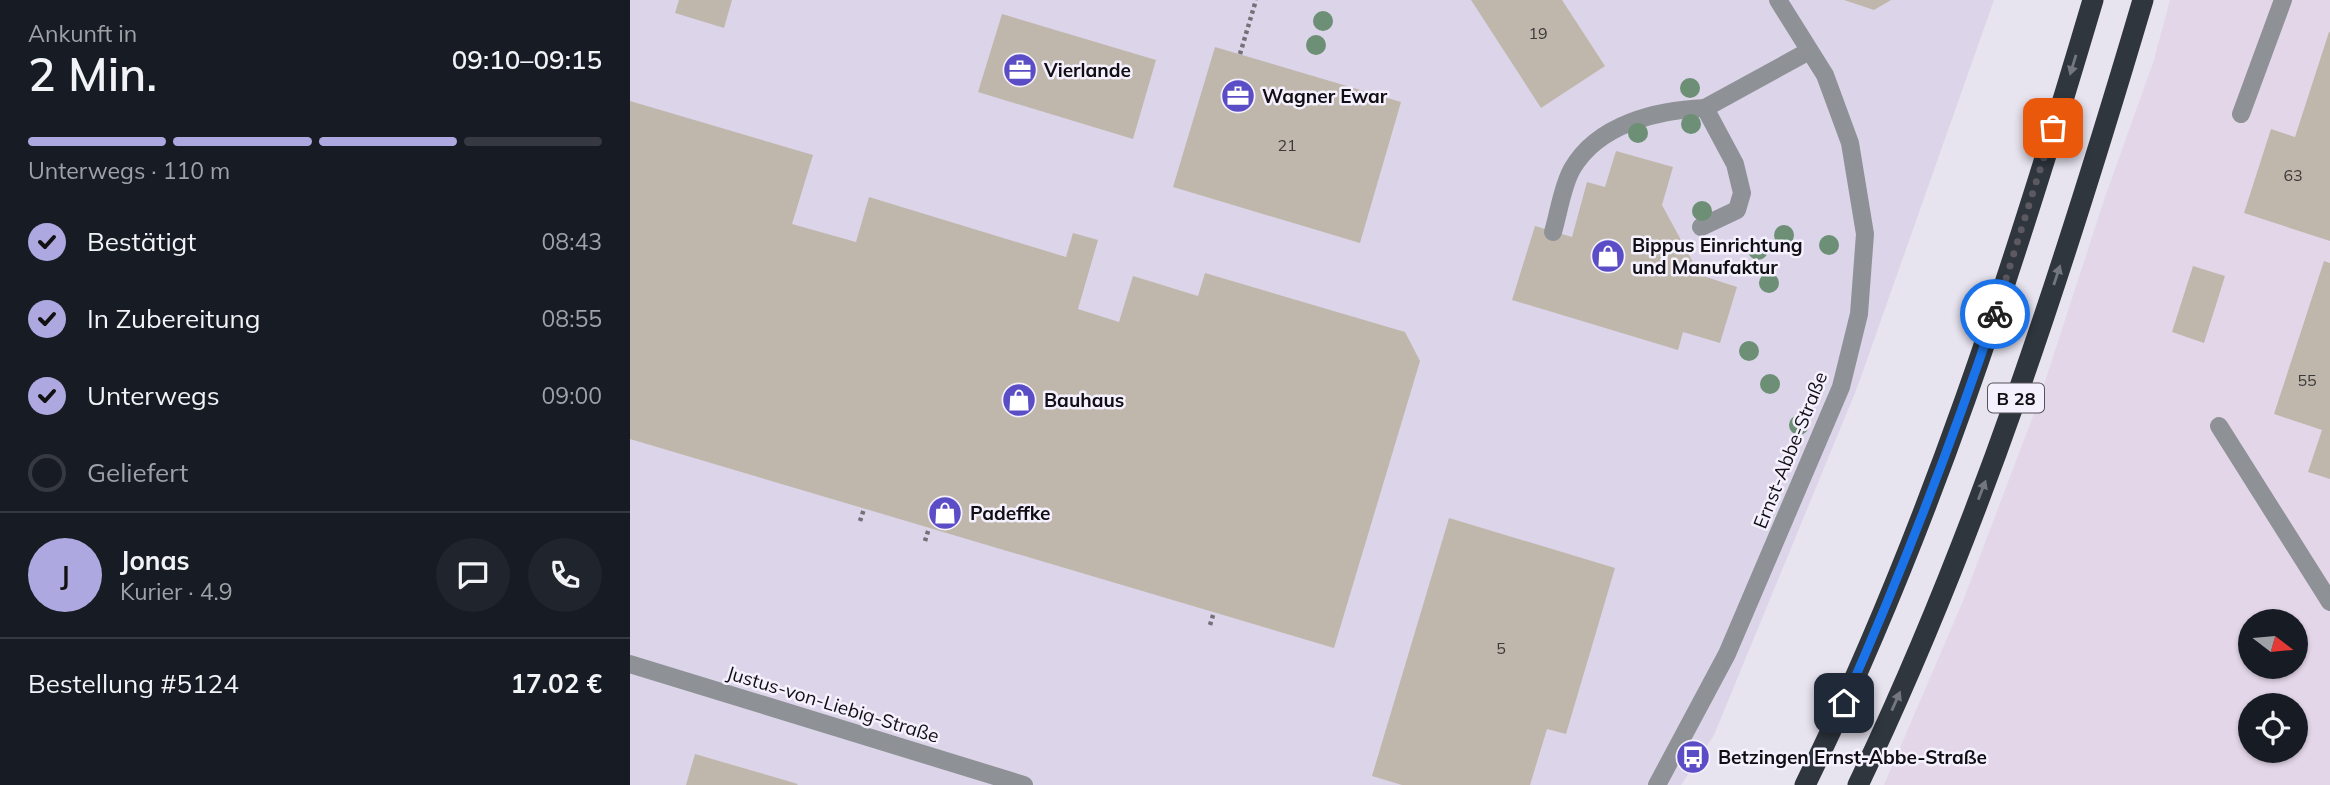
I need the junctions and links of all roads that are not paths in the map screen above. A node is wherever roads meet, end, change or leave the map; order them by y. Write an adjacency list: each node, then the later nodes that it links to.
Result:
1 (1777, 0): 5 (street, Ernst-Abbe-Straße)
2 (2093, 0): 15 (highway, B 28, one-way to 15)
3 (2143, 0): 16 (highway, B 28, one-way to 3)
4 (2283, 0): 7 (street)
5 (1809, 51): 6 (street); 14 (street, Ernst-Abbe-Straße)
6 (1704, 108): 8 (street); 9 (street)
7 (2241, 114)
8 (1701, 227)
9 (1553, 232)
10 (2219, 426): 11 (street)
11 (2330, 602)
12 (630, 664): 13 (street, Justus-von-Liebig-Straße)
13 (1024, 785)
14 (1657, 785)
15 (1805, 785)
16 (1858, 785)

